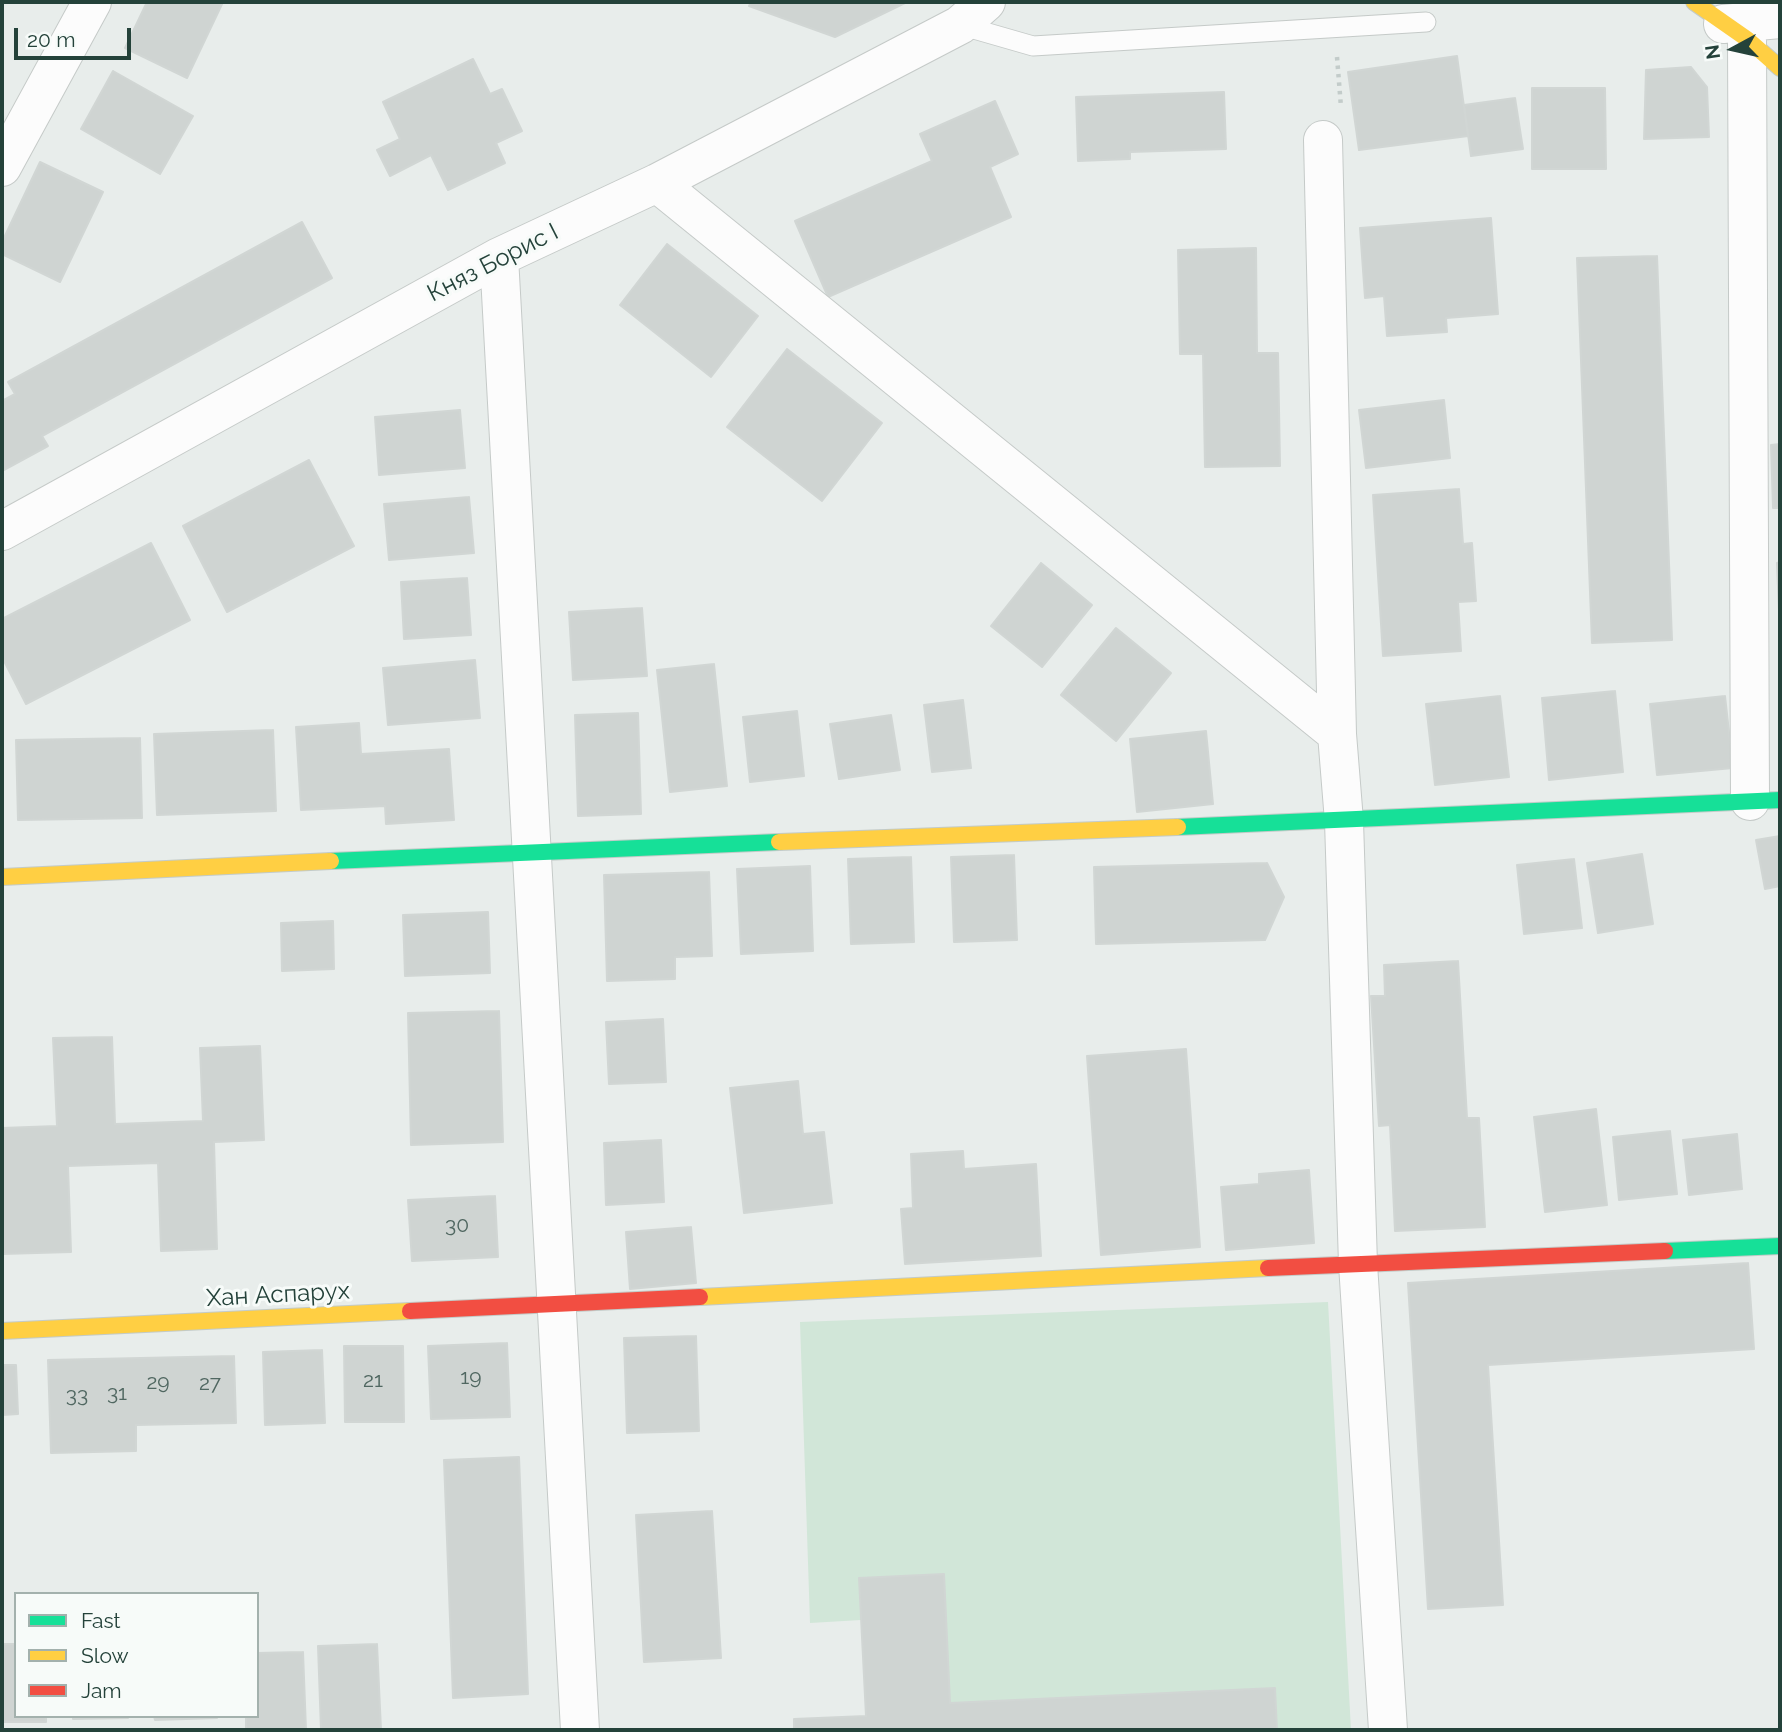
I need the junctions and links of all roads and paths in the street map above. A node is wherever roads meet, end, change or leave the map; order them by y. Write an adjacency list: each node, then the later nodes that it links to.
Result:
1 (92, 2): 9 (street)
2 (973, 13): 6 (lane); 10 (street, Княз Борис I)
3 (1780, 19): 4 (street)
4 (1721, 21): 7 (street); 14 (street)
5 (1426, 22): 6 (lane)
6 (1335, 28): 8 (path)
7 (1780, 68)
8 (1323, 140): 13 (street)
9 (2, 167)
10 (657, 183): 11 (street, Княз Борис I); 13 (street)
11 (499, 257): 12 (street, Княз Борис I); 16 (street)
12 (2, 531)
13 (1337, 734): 15 (street)
14 (1765, 801): 15 (street)
15 (1344, 821): 16 (street); 19 (street)
16 (532, 851): 17 (street); 20 (street)
17 (2, 877)
18 (1780, 1246): 19 (street, Хан Аспарух)
19 (1358, 1264): 20 (street, Хан Аспарух); 23 (street)
20 (556, 1305): 21 (street, Хан Аспарух); 22 (street)
21 (2, 1331)
22 (580, 1730)
23 (1388, 1730)

